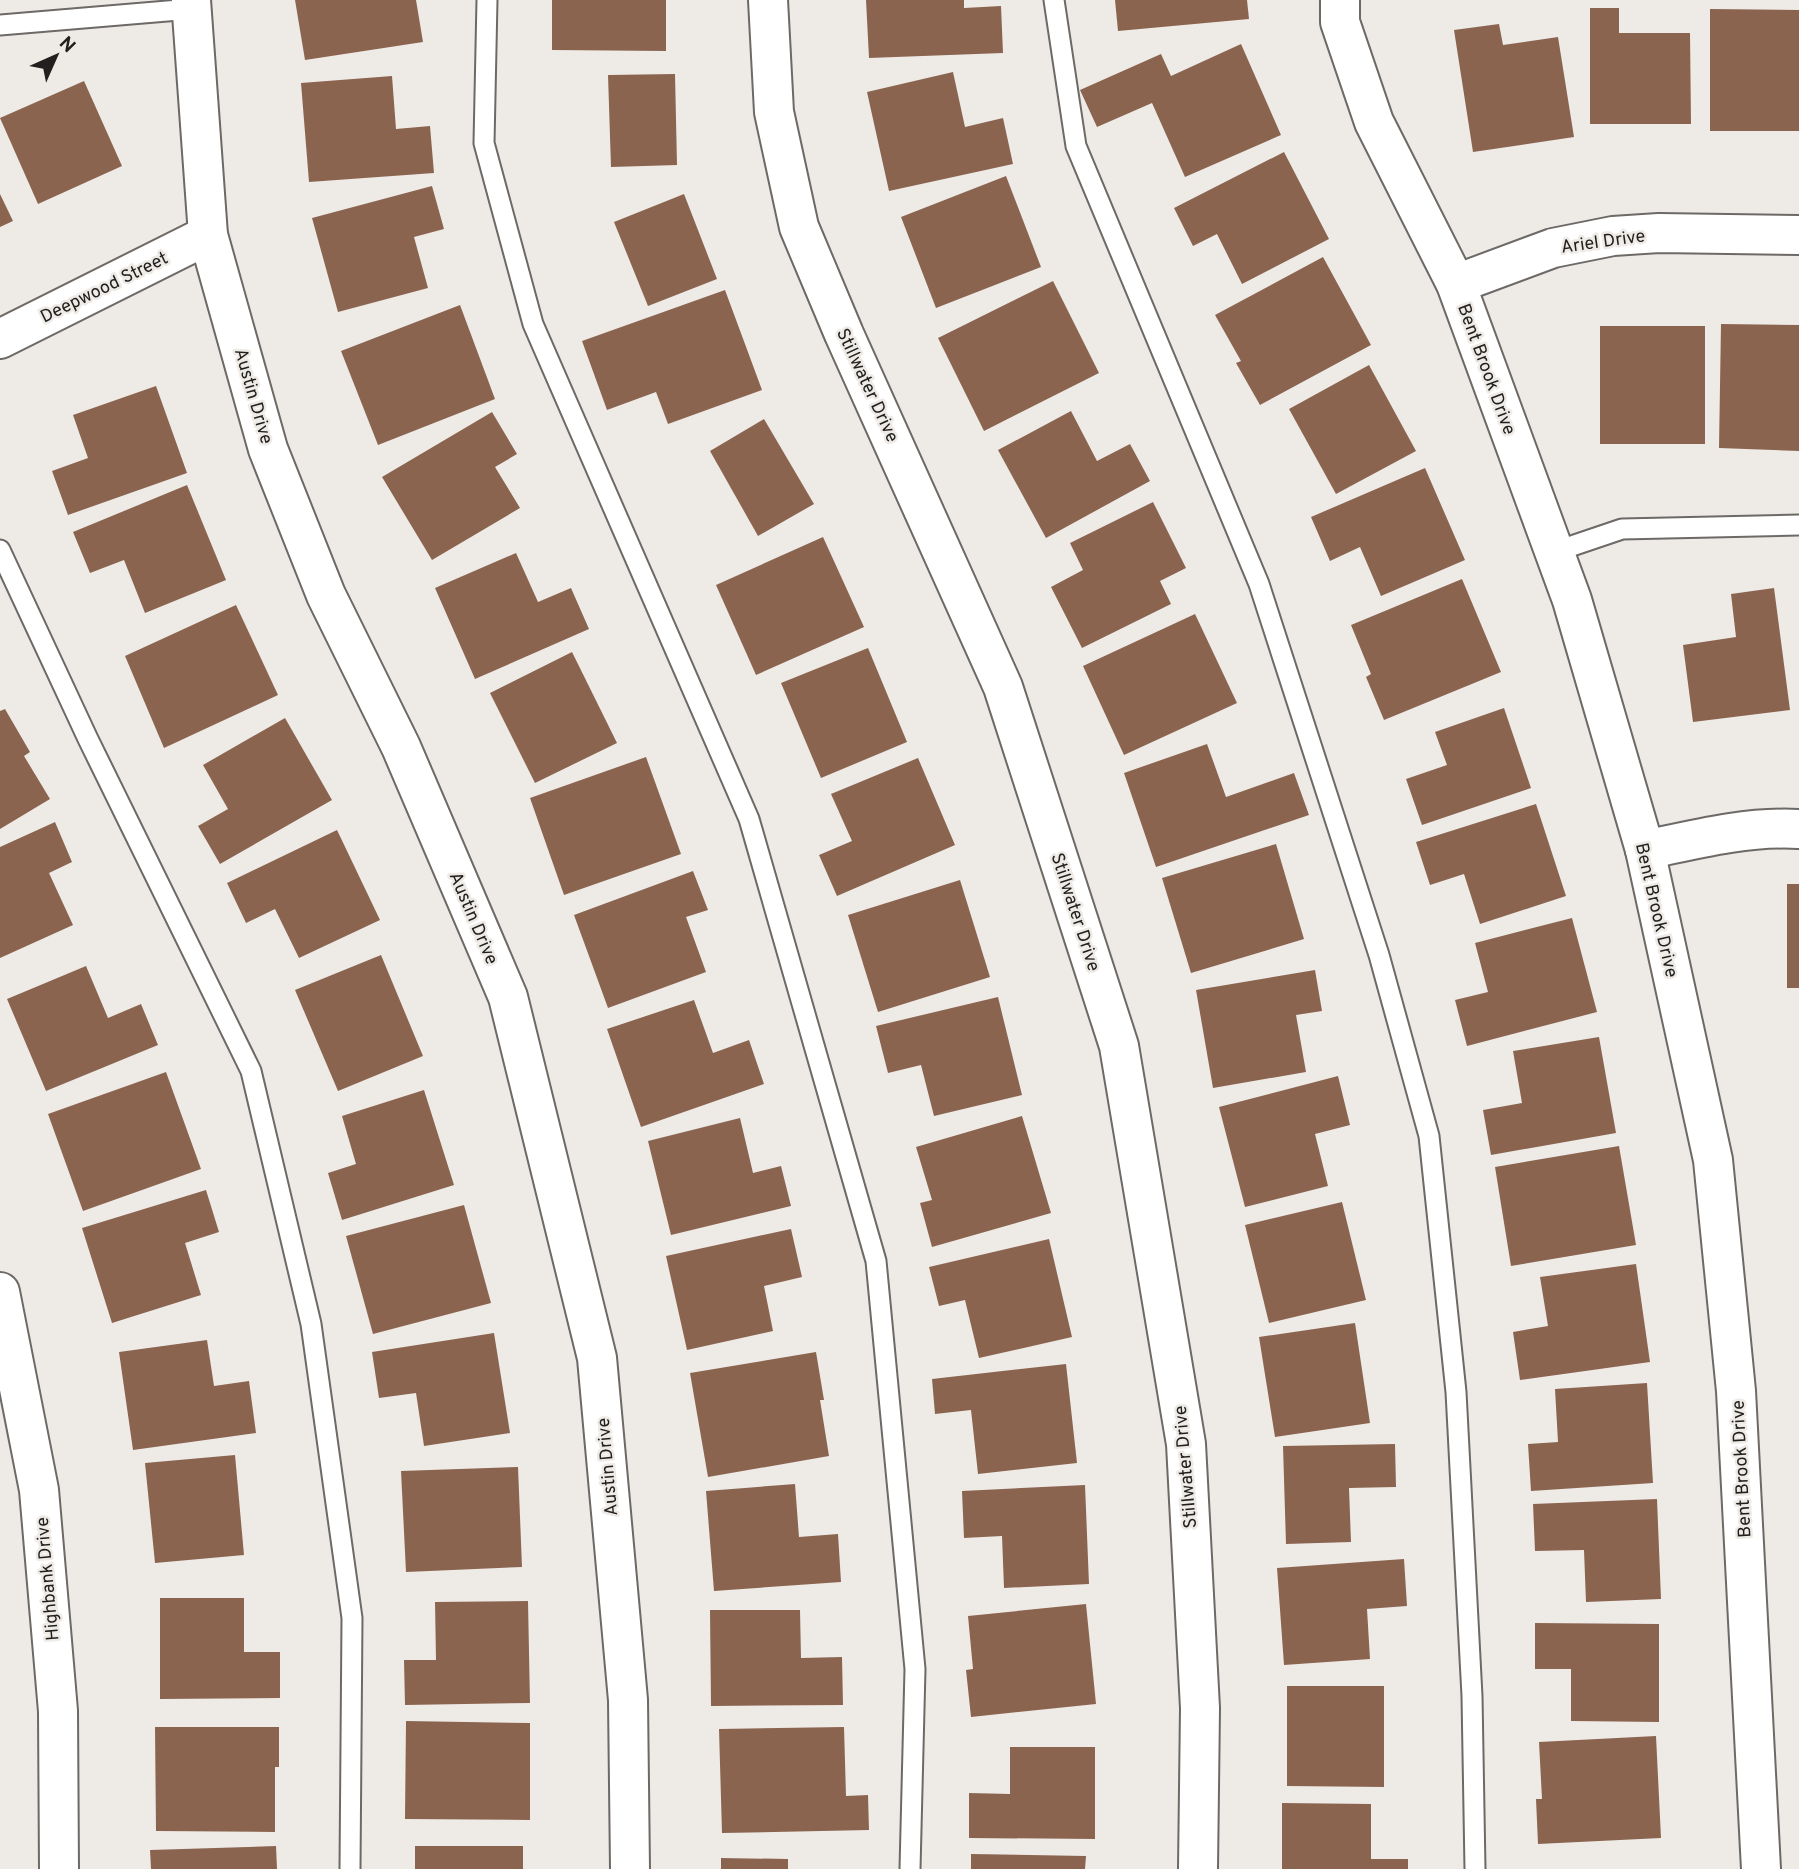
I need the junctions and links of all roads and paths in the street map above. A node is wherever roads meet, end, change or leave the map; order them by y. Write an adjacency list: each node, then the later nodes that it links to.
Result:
1 (487, 0): 20 (lane)
2 (768, 0): 21 (street, Stillwater Drive)
3 (1054, 0): 22 (lane)
4 (1340, 0): 9 (street, Bent Brook Drive)
5 (191, 4): 6 (lane); 8 (street, Austin Drive)
6 (0, 25)
7 (1799, 235): 9 (street, Ariel Drive)
8 (208, 236): 10 (street, Deepwood Street); 19 (street, Austin Drive)
9 (1456, 284): 13 (street, Bent Brook Drive)
10 (0, 339)
11 (1799, 525): 13 (lane)
12 (0, 550): 18 (lane)
13 (1554, 552): 15 (street, Bent Brook Drive)
14 (1799, 829): 15 (street)
15 (1645, 850): 23 (street, Bent Brook Drive)
16 (0, 1292): 17 (street, Highbank Drive)
17 (59, 1869)
18 (351, 1869)
19 (630, 1869)
20 (910, 1869)
21 (1198, 1869)
22 (1475, 1869)
23 (1761, 1869)

